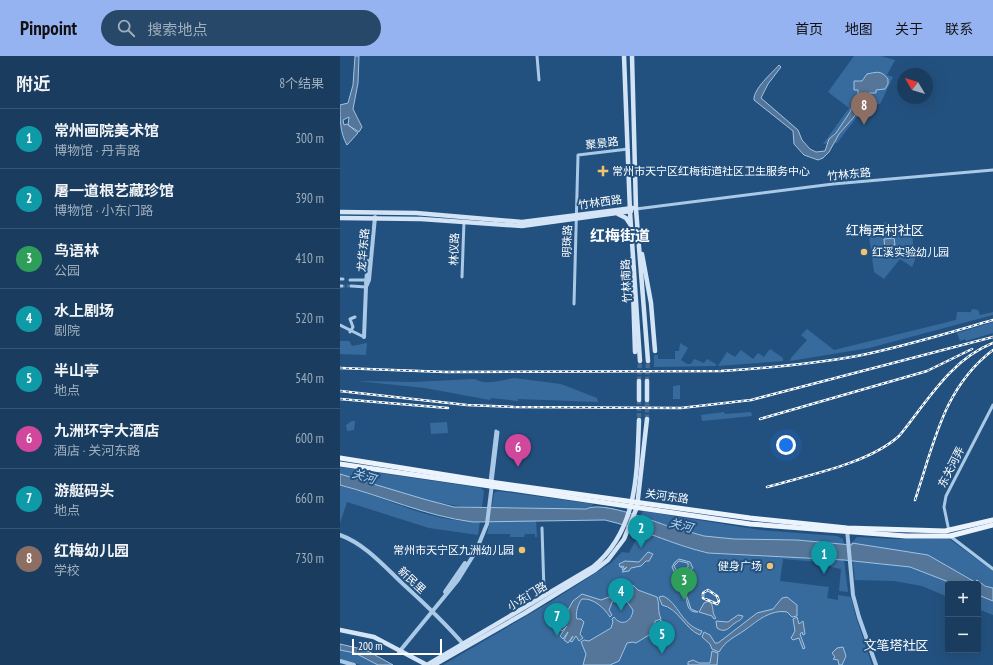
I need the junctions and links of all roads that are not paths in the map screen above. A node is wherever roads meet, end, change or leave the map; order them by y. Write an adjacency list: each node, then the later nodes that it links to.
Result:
1 (538, 56): 4 (street)
2 (624, 56): 5 (main road, 竹林南路)
3 (632, 56): 10 (main road, 竹林南路)
4 (539, 80)
5 (628, 149): 6 (street, 聚景路); 8 (main road, 竹林南路)
6 (578, 155): 15 (street, 明珠路)
7 (993, 170): 10 (street, 竹林东路)
8 (630, 194): 9 (main road); 11 (main road, 竹林南路)
9 (620, 209): 11 (main road, 竹林西路); 15 (main road, 竹林西路)
10 (636, 209): 11 (main road, 竹林西路); 20 (main road, 竹林南路)
11 (630, 210): 14 (main road, 竹林西路); 19 (main road, 竹林南路)
12 (340, 212): 13 (main road, 竹林西路)
13 (374, 213): 15 (main road, 竹林西路); 17 (street, 龙华东路)
14 (614, 214): 15 (main road, 竹林西路); 19 (main road)
15 (577, 217): 18 (main road, 竹林西路); 27 (street, 明珠路)
16 (340, 218): 17 (main road, 竹林西路)
17 (373, 219): 18 (main road, 竹林西路); 24 (street, 龙华东路)
18 (464, 221): 22 (street, 林仪路)
19 (631, 227): 21 (main road, 竹林南路)
20 (639, 243): 32 (main road); 35 (main road, 竹林南路)
21 (633, 247): 33 (main road); 34 (main road, 竹林南路)
22 (462, 277)
23 (350, 280): 24 (street)
24 (368, 280): 26 (street, 龙华东路)
25 (351, 286): 26 (street)
26 (366, 288): 31 (street, 龙华东路)
27 (574, 304)
28 (355, 317): 30 (street)
29 (340, 326): 30 (street)
30 (350, 332): 31 (street)
31 (364, 338)
32 (655, 351)
33 (635, 352)
34 (640, 361)
35 (648, 361)
36 (640, 381): 38 (main road)
37 (648, 381): 39 (main road)
38 (640, 400)
39 (647, 400)
40 (993, 405): 53 (street, 东关河弄)
41 (647, 419): 47 (main road)
42 (640, 420): 47 (main road)
43 (497, 431): 46 (street)
44 (340, 458): 46 (main road, 关河东路)
45 (340, 464): 46 (main road, 关河东路)
46 (491, 484): 47 (main road, 关河东路); 57 (street)
47 (634, 507): 51 (main road); 52 (main road, 关河东路)
48 (993, 520): 53 (main road, 关河东路)
49 (993, 525): 53 (main road, 关河东路)
50 (542, 528): 56 (street)
51 (625, 529): 56 (main road, 小东门路); 59 (main road, 小东门路)
52 (848, 530): 53 (main road, 关河东路); 66 (street)
53 (949, 533): 55 (street)
54 (340, 535): 57 (street, 新民里)
55 (993, 569)
56 (546, 595): 59 (main road, 小东门路)
57 (432, 611): 59 (street, 新民里); 60 (street)
58 (340, 631): 60 (main road)
59 (464, 645): 64 (main road, 小东门路); 65 (main road, 小东门路)
60 (400, 651): 63 (main road); 64 (main road)
61 (340, 661): 62 (street)
62 (354, 665)
63 (422, 665)
64 (427, 665)
65 (434, 665)
66 (876, 665)

